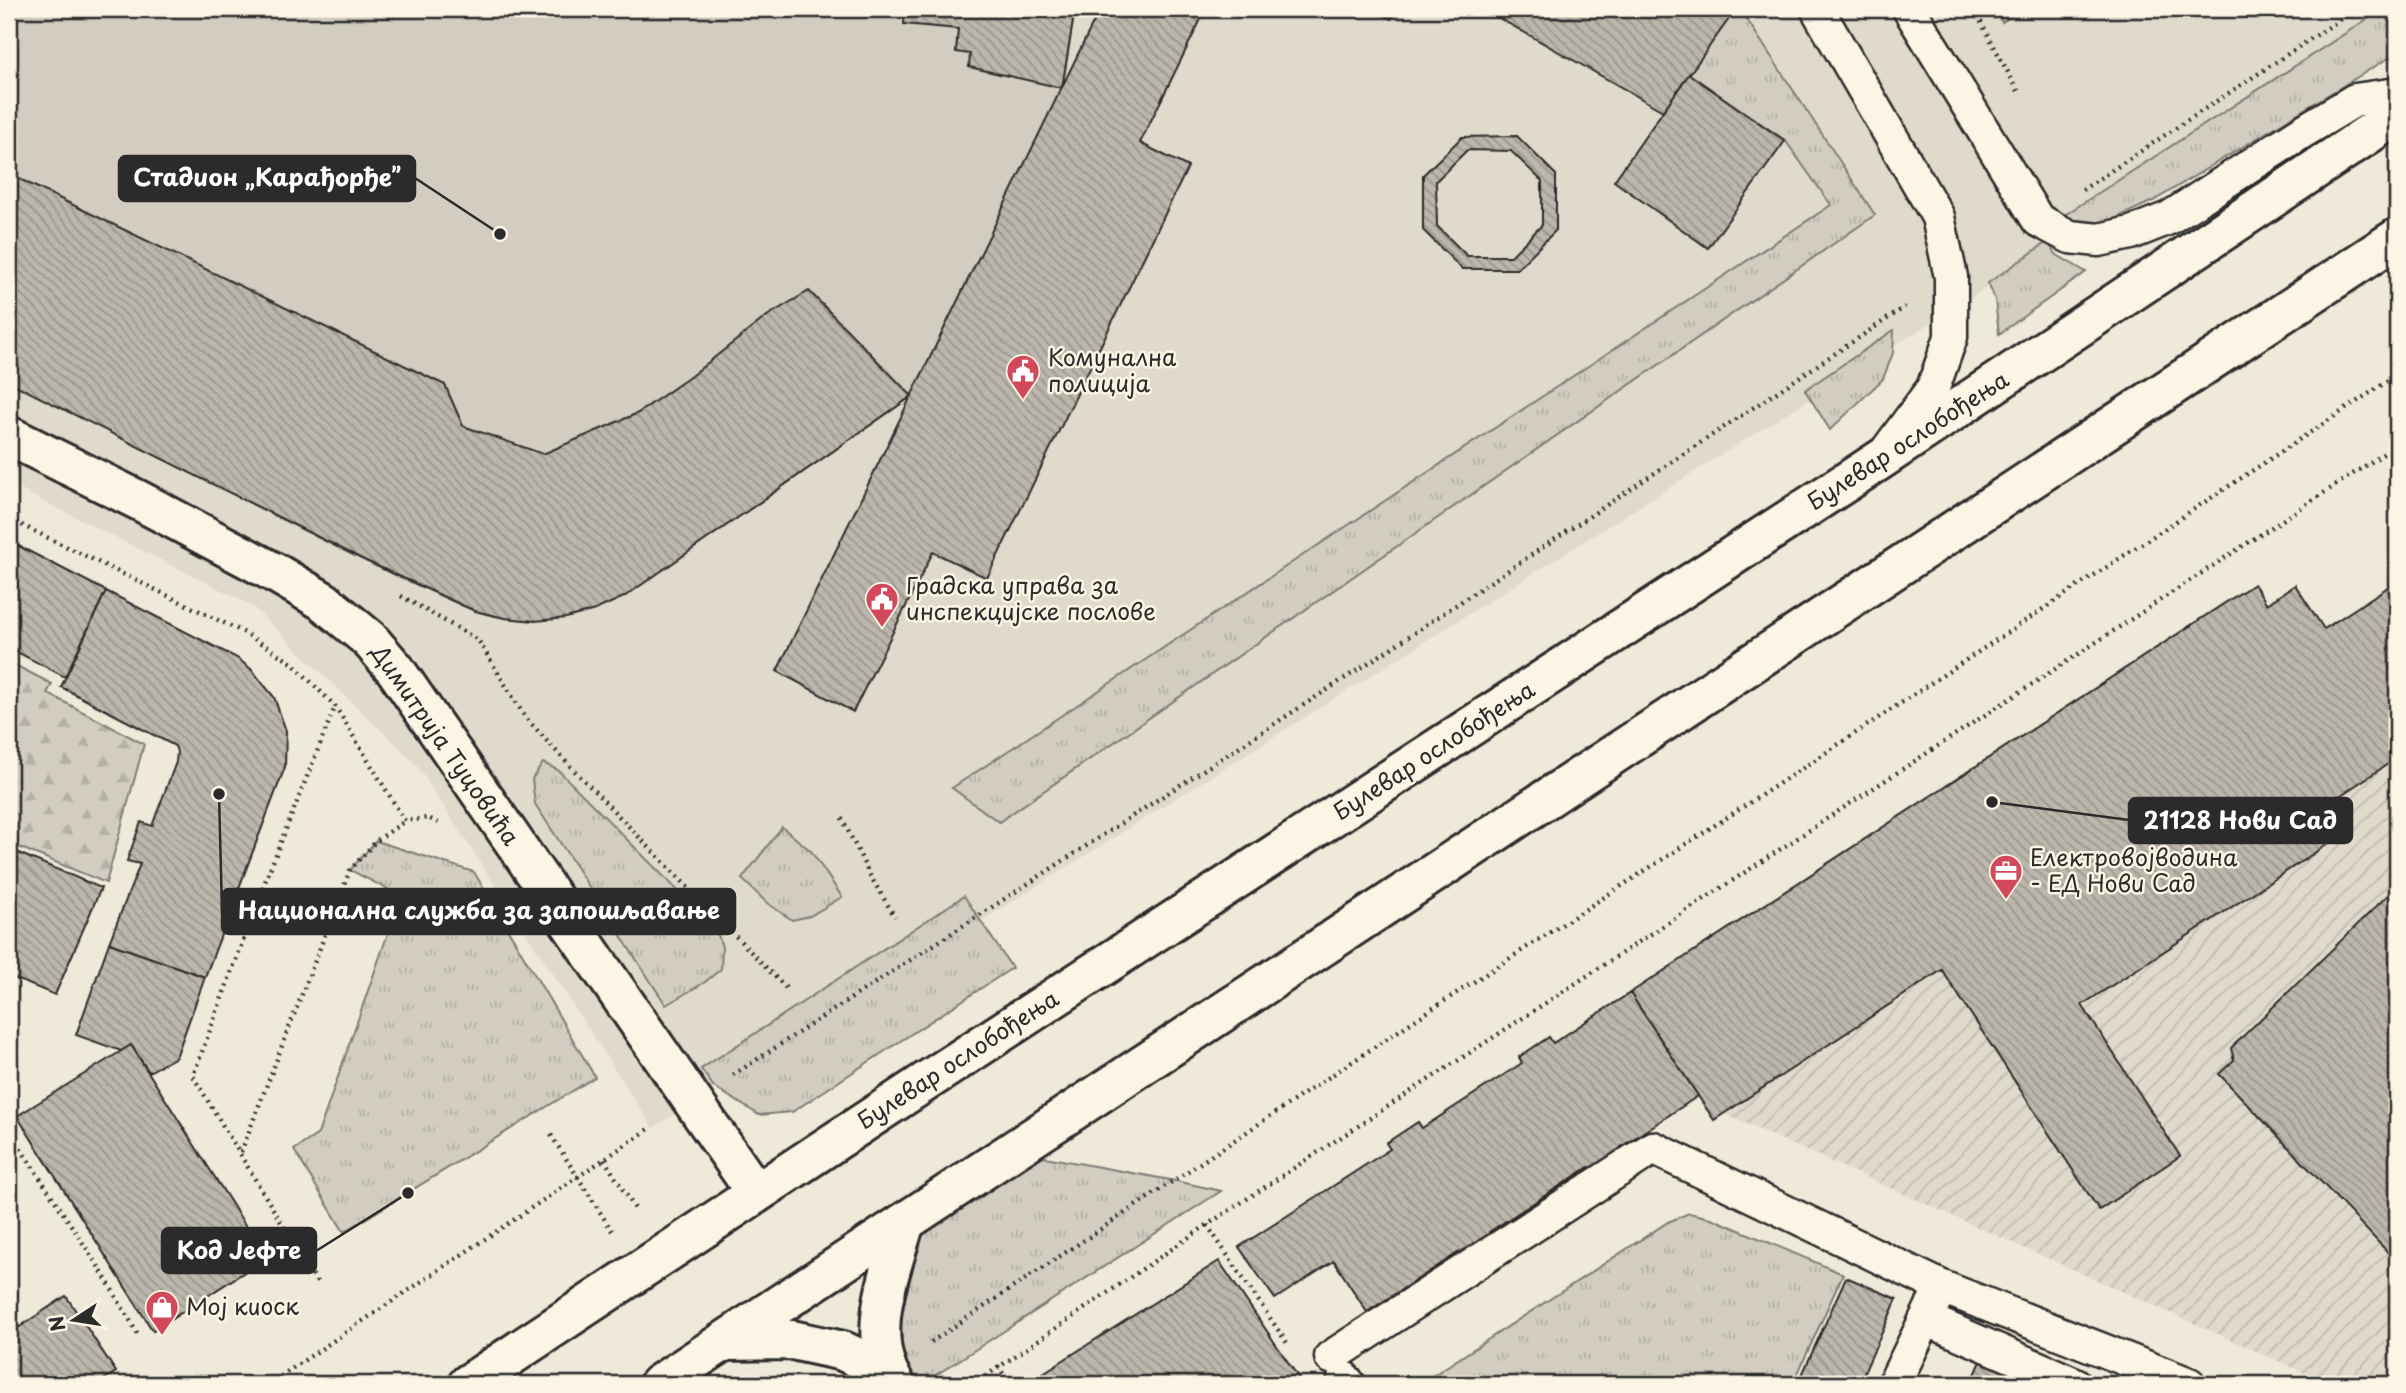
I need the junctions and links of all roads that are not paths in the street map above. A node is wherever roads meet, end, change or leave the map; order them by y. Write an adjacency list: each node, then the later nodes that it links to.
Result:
1 (1817, 9): 7 (lane)
2 (1909, 9): 3 (lane)
3 (2397, 94)
4 (2397, 115): 7 (main road, Булевар ослобођења)
5 (2397, 238): 9 (main road)
6 (9, 436): 8 (main road, Димитрија Туцовића)
7 (1880, 460): 8 (main road, Булевар ослобођења)
8 (755, 1193): 15 (main road, Булевар ослобођења)
9 (905, 1222): 12 (main road); 14 (main road)
10 (1942, 1287): 11 (lane); 13 (lane); 19 (lane)
11 (1926, 1319): 17 (lane); 18 (lane)
12 (725, 1341): 14 (main road); 16 (main road)
13 (1341, 1373)
14 (890, 1378)
15 (468, 1384)
16 (659, 1384)
17 (1894, 1384)
18 (2075, 1384)
19 (2189, 1384)

